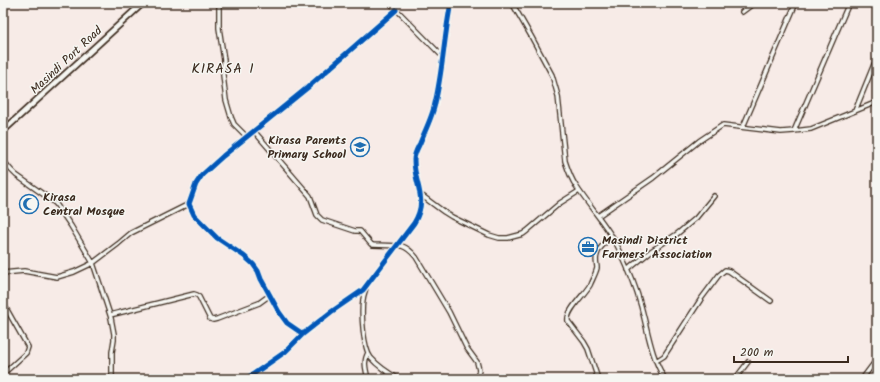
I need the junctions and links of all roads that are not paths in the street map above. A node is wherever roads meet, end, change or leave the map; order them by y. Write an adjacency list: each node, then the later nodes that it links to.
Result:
1 (143, 3): 16 (main road, Masindi Port Road)
2 (219, 3): 19 (street)
3 (390, 3): 9 (street)
4 (451, 3): 11 (street)
5 (512, 3): 21 (street)
6 (754, 3): 10 (street)
7 (796, 3): 15 (street)
8 (849, 3): 17 (street)
9 (396, 10): 11 (street); 18 (street)
10 (742, 12)
11 (443, 57): 22 (street)
12 (877, 57): 14 (street)
13 (877, 102): 14 (street)
14 (855, 111): 17 (street)
15 (743, 127): 17 (street); 25 (street)
16 (3, 131)
17 (794, 131)
18 (254, 132): 19 (street); 27 (street)
19 (247, 137): 24 (street)
20 (3, 160): 28 (street)
21 (579, 191): 22 (street); 25 (street)
22 (421, 195): 27 (street)
23 (714, 196): 29 (street)
24 (189, 204): 28 (street); 32 (street)
25 (598, 216): 26 (street)
26 (612, 236): 29 (street); 42 (street)
27 (395, 246): 31 (street); 48 (street)
28 (93, 263): 30 (street); 35 (street)
29 (628, 270): 39 (street)
30 (3, 273)
31 (366, 287): 36 (street); 37 (street)
32 (270, 295): 35 (street); 36 (street)
33 (3, 301): 41 (street)
34 (771, 301): 39 (street)
35 (110, 316): 44 (street)
36 (303, 334): 43 (street)
37 (368, 353): 46 (street); 47 (street)
38 (877, 359): 51 (street)
39 (656, 361): 49 (street)
40 (748, 362): 50 (street)
41 (3, 374)
42 (597, 376)
43 (253, 377): 45 (street)
44 (112, 379)
45 (245, 379)
46 (368, 379)
47 (399, 379)
48 (477, 379)
49 (665, 379)
50 (735, 379)
51 (862, 379)

